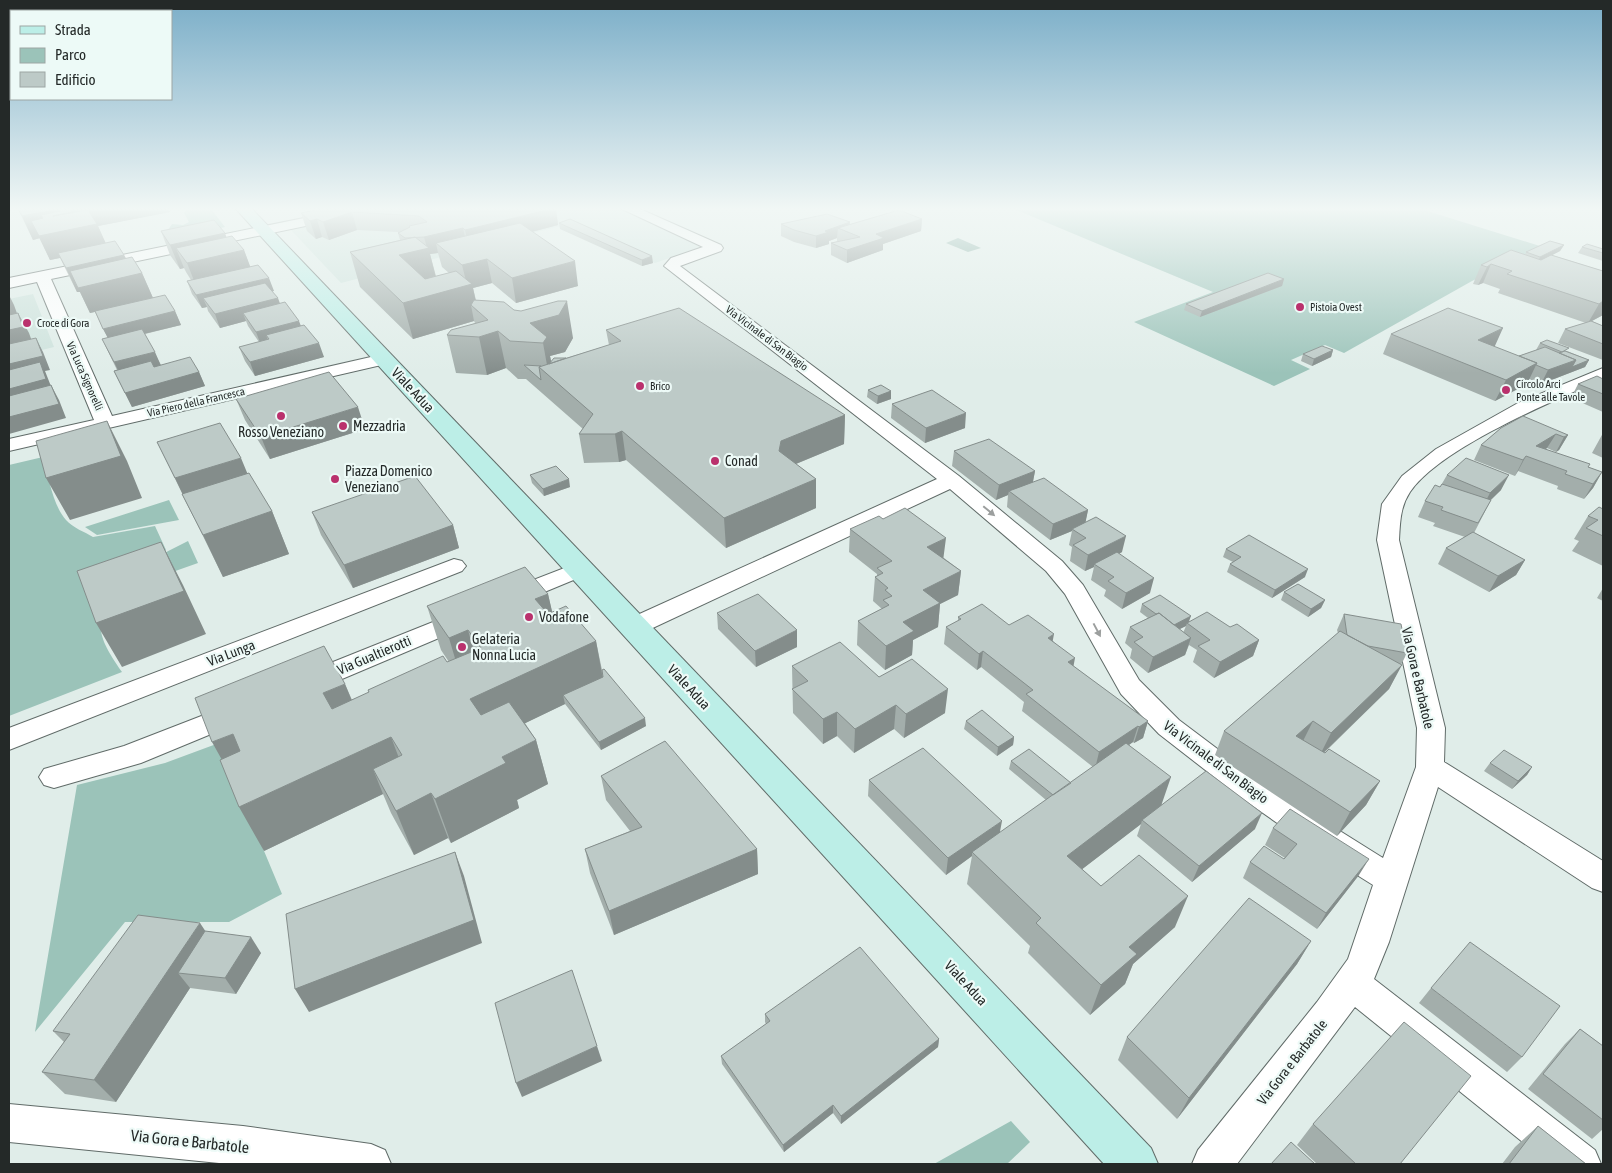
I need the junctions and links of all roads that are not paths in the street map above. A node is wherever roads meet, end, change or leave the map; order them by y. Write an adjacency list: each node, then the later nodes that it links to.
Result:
1 (99, 264): 4 (street)
2 (295, 264): 6 (main road, Viale Adua)
3 (674, 264): 10 (street, Via Vicinale di San Biagio)
4 (43, 280): 5 (street); 8 (street, Via Luca Signorelli)
5 (9, 283)
6 (384, 359): 8 (street, Via Piero della Francesca); 12 (main road, Viale Adua)
7 (1603, 373): 17 (street, Via Gora e Barbatole)
8 (105, 422): 9 (street, Via Piero della Francesca)
9 (9, 445)
10 (952, 480): 13 (street); 20 (street, Via Vicinale di San Biagio, one-way to 20)
11 (454, 566): 16 (street, Via Lunga)
12 (580, 569): 13 (main road, Viale Adua); 14 (street, Via Gualtierotti)
13 (634, 626): 24 (main road, Viale Adua)
14 (288, 691)
15 (260, 702): 18 (street)
16 (9, 739)
17 (1430, 767): 19 (street); 20 (street, Via Gora e Barbatole)
18 (54, 776)
19 (1603, 878)
20 (1391, 879): 21 (street, Via Gora e Barbatole)
21 (1352, 983): 25 (street, Via Gora e Barbatole); 26 (street)
22 (9, 1123): 23 (street, Via Gora e Barbatole)
23 (372, 1164)
24 (1135, 1164)
25 (1212, 1164)
26 (1581, 1164)

